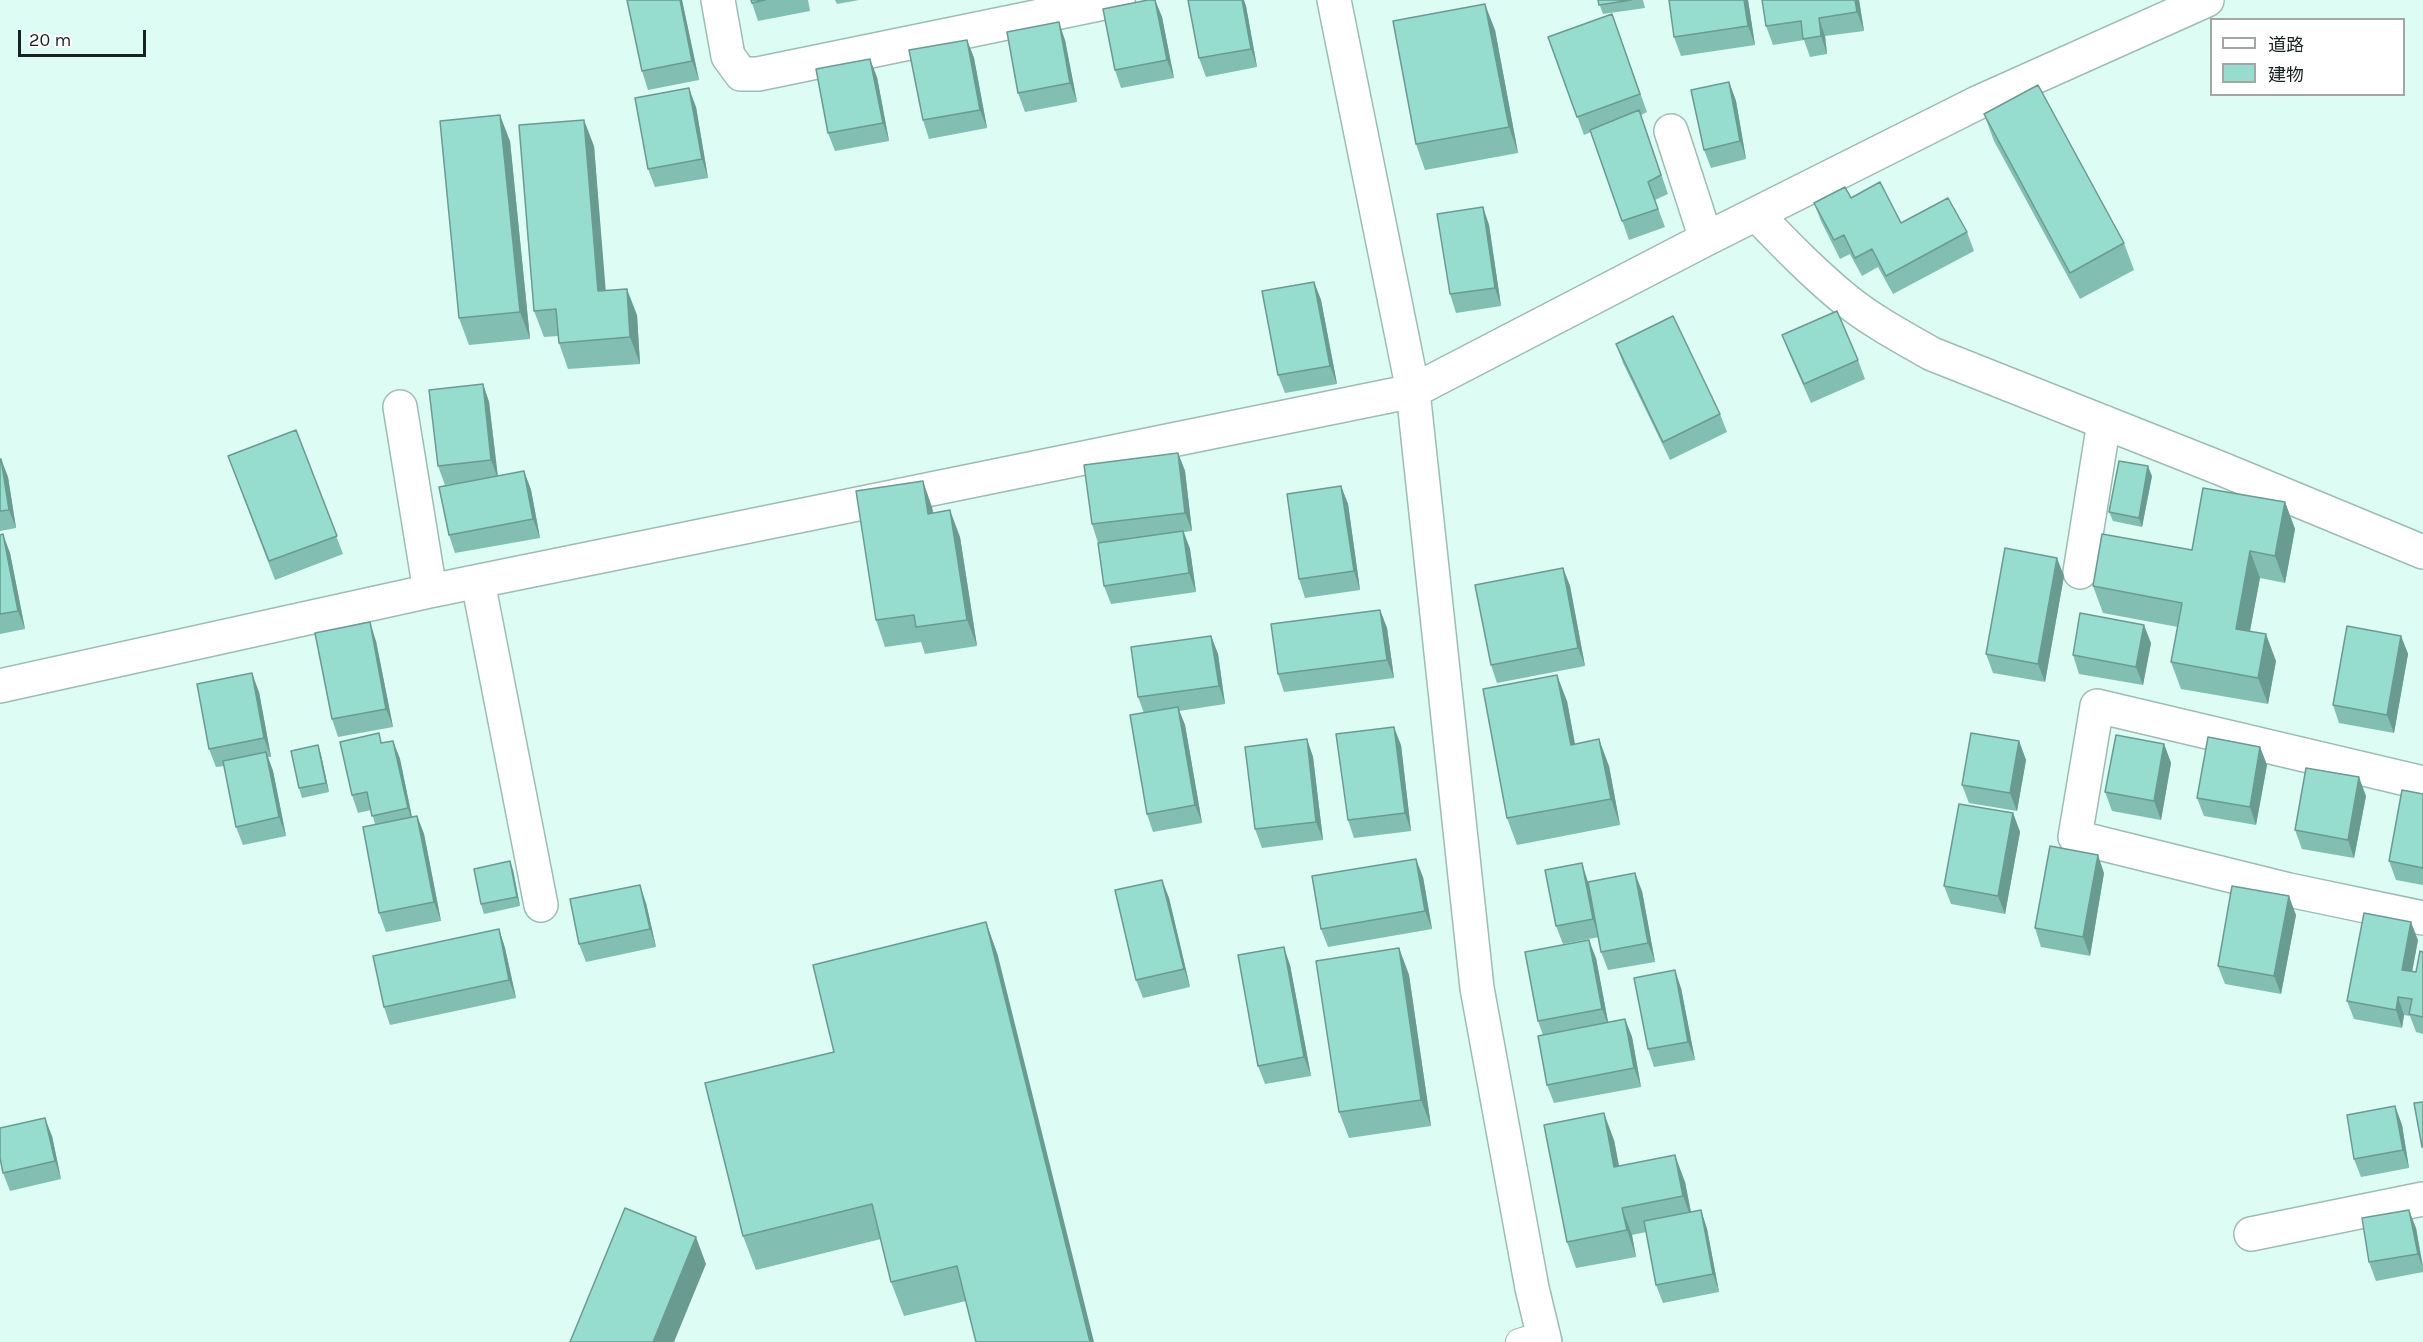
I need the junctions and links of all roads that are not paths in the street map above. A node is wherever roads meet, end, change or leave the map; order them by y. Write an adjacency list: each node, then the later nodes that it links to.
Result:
1 (718, 0): 2 (street)
2 (1118, 0)
3 (1334, 0): 8 (street)
4 (2207, 0): 6 (street)
5 (1671, 131): 7 (street)
6 (1756, 214): 7 (street); 10 (street)
7 (1706, 239): 8 (street)
8 (1413, 391): 13 (street); 21 (street)
9 (400, 407): 14 (street)
10 (2104, 422): 11 (street); 12 (street)
11 (2423, 552)
12 (2080, 572)
13 (478, 582): 14 (street); 17 (street)
14 (430, 591): 15 (street)
15 (0, 686)
16 (2423, 783): 18 (street)
17 (541, 905)
18 (2423, 918)
19 (2423, 1199): 20 (street)
20 (2251, 1234)
21 (1536, 1340)

